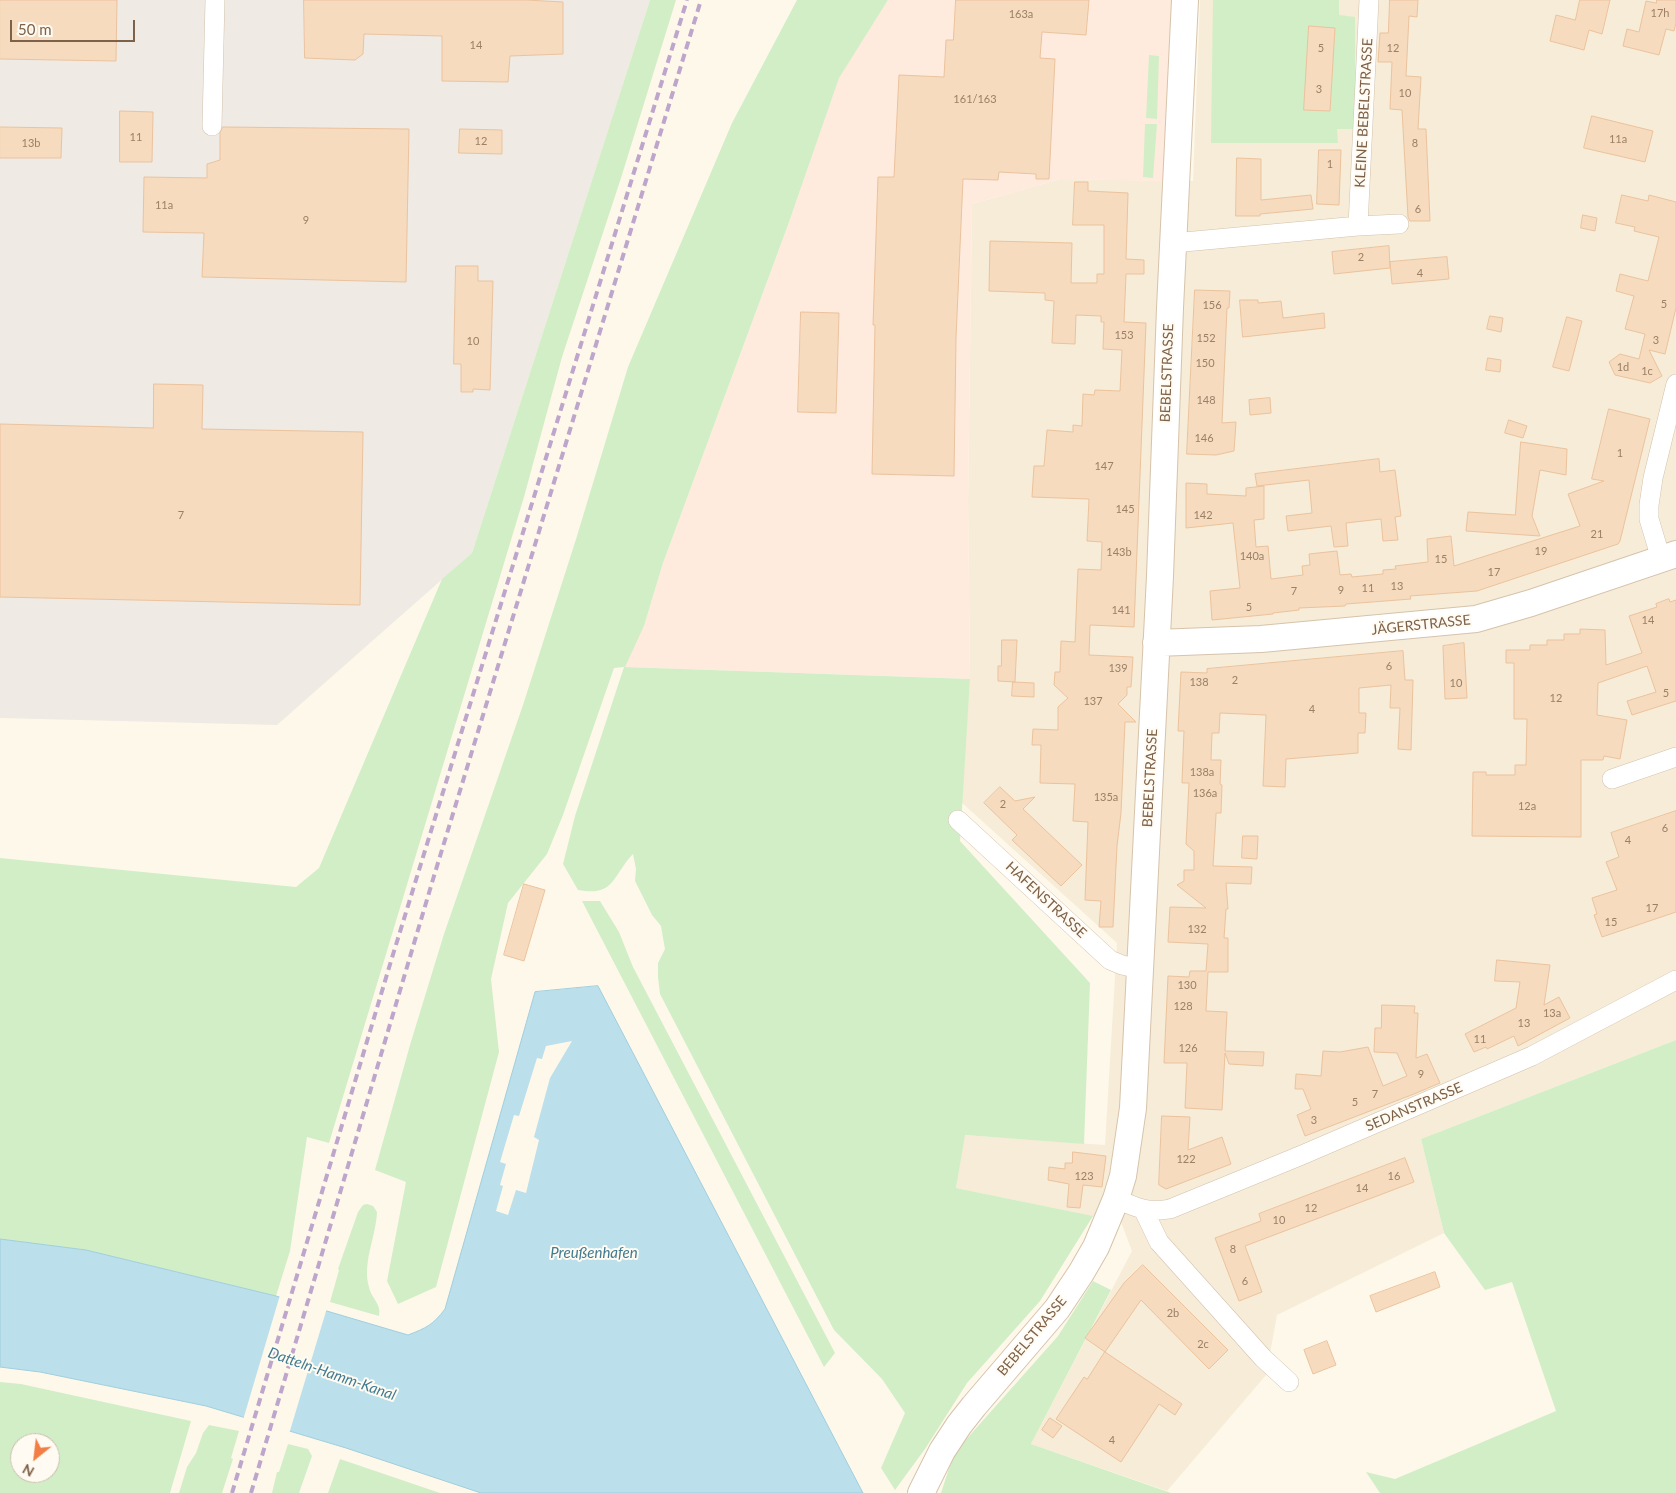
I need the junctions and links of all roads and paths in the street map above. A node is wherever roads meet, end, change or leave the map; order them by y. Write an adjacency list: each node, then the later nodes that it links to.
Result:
1 (215, 0): 4 (street)
2 (1186, 0): 7 (main road, BEBELSTRASSE)
3 (1369, 0): 6 (street, KLEINE BEBELSTRASSE)
4 (212, 126)
5 (1399, 224): 6 (street)
6 (1358, 226): 7 (street)
7 (1173, 243): 10 (main road, BEBELSTRASSE)
8 (1676, 384): 9 (street)
9 (1669, 557): 10 (main road, JÄGERSTRASSE)
10 (1156, 643): 14 (main road, BEBELSTRASSE)
11 (1676, 757): 12 (street)
12 (1612, 779)
13 (958, 820): 14 (street, HAFENSTRASSE)
14 (1140, 969): 16 (main road, BEBELSTRASSE)
15 (1676, 980): 17 (street, SEDANSTRASSE)
16 (1116, 1199): 17 (street, SEDANSTRASSE); 19 (main road, BEBELSTRASSE)
17 (1144, 1211): 18 (street)
18 (1289, 1382)
19 (921, 1493)

